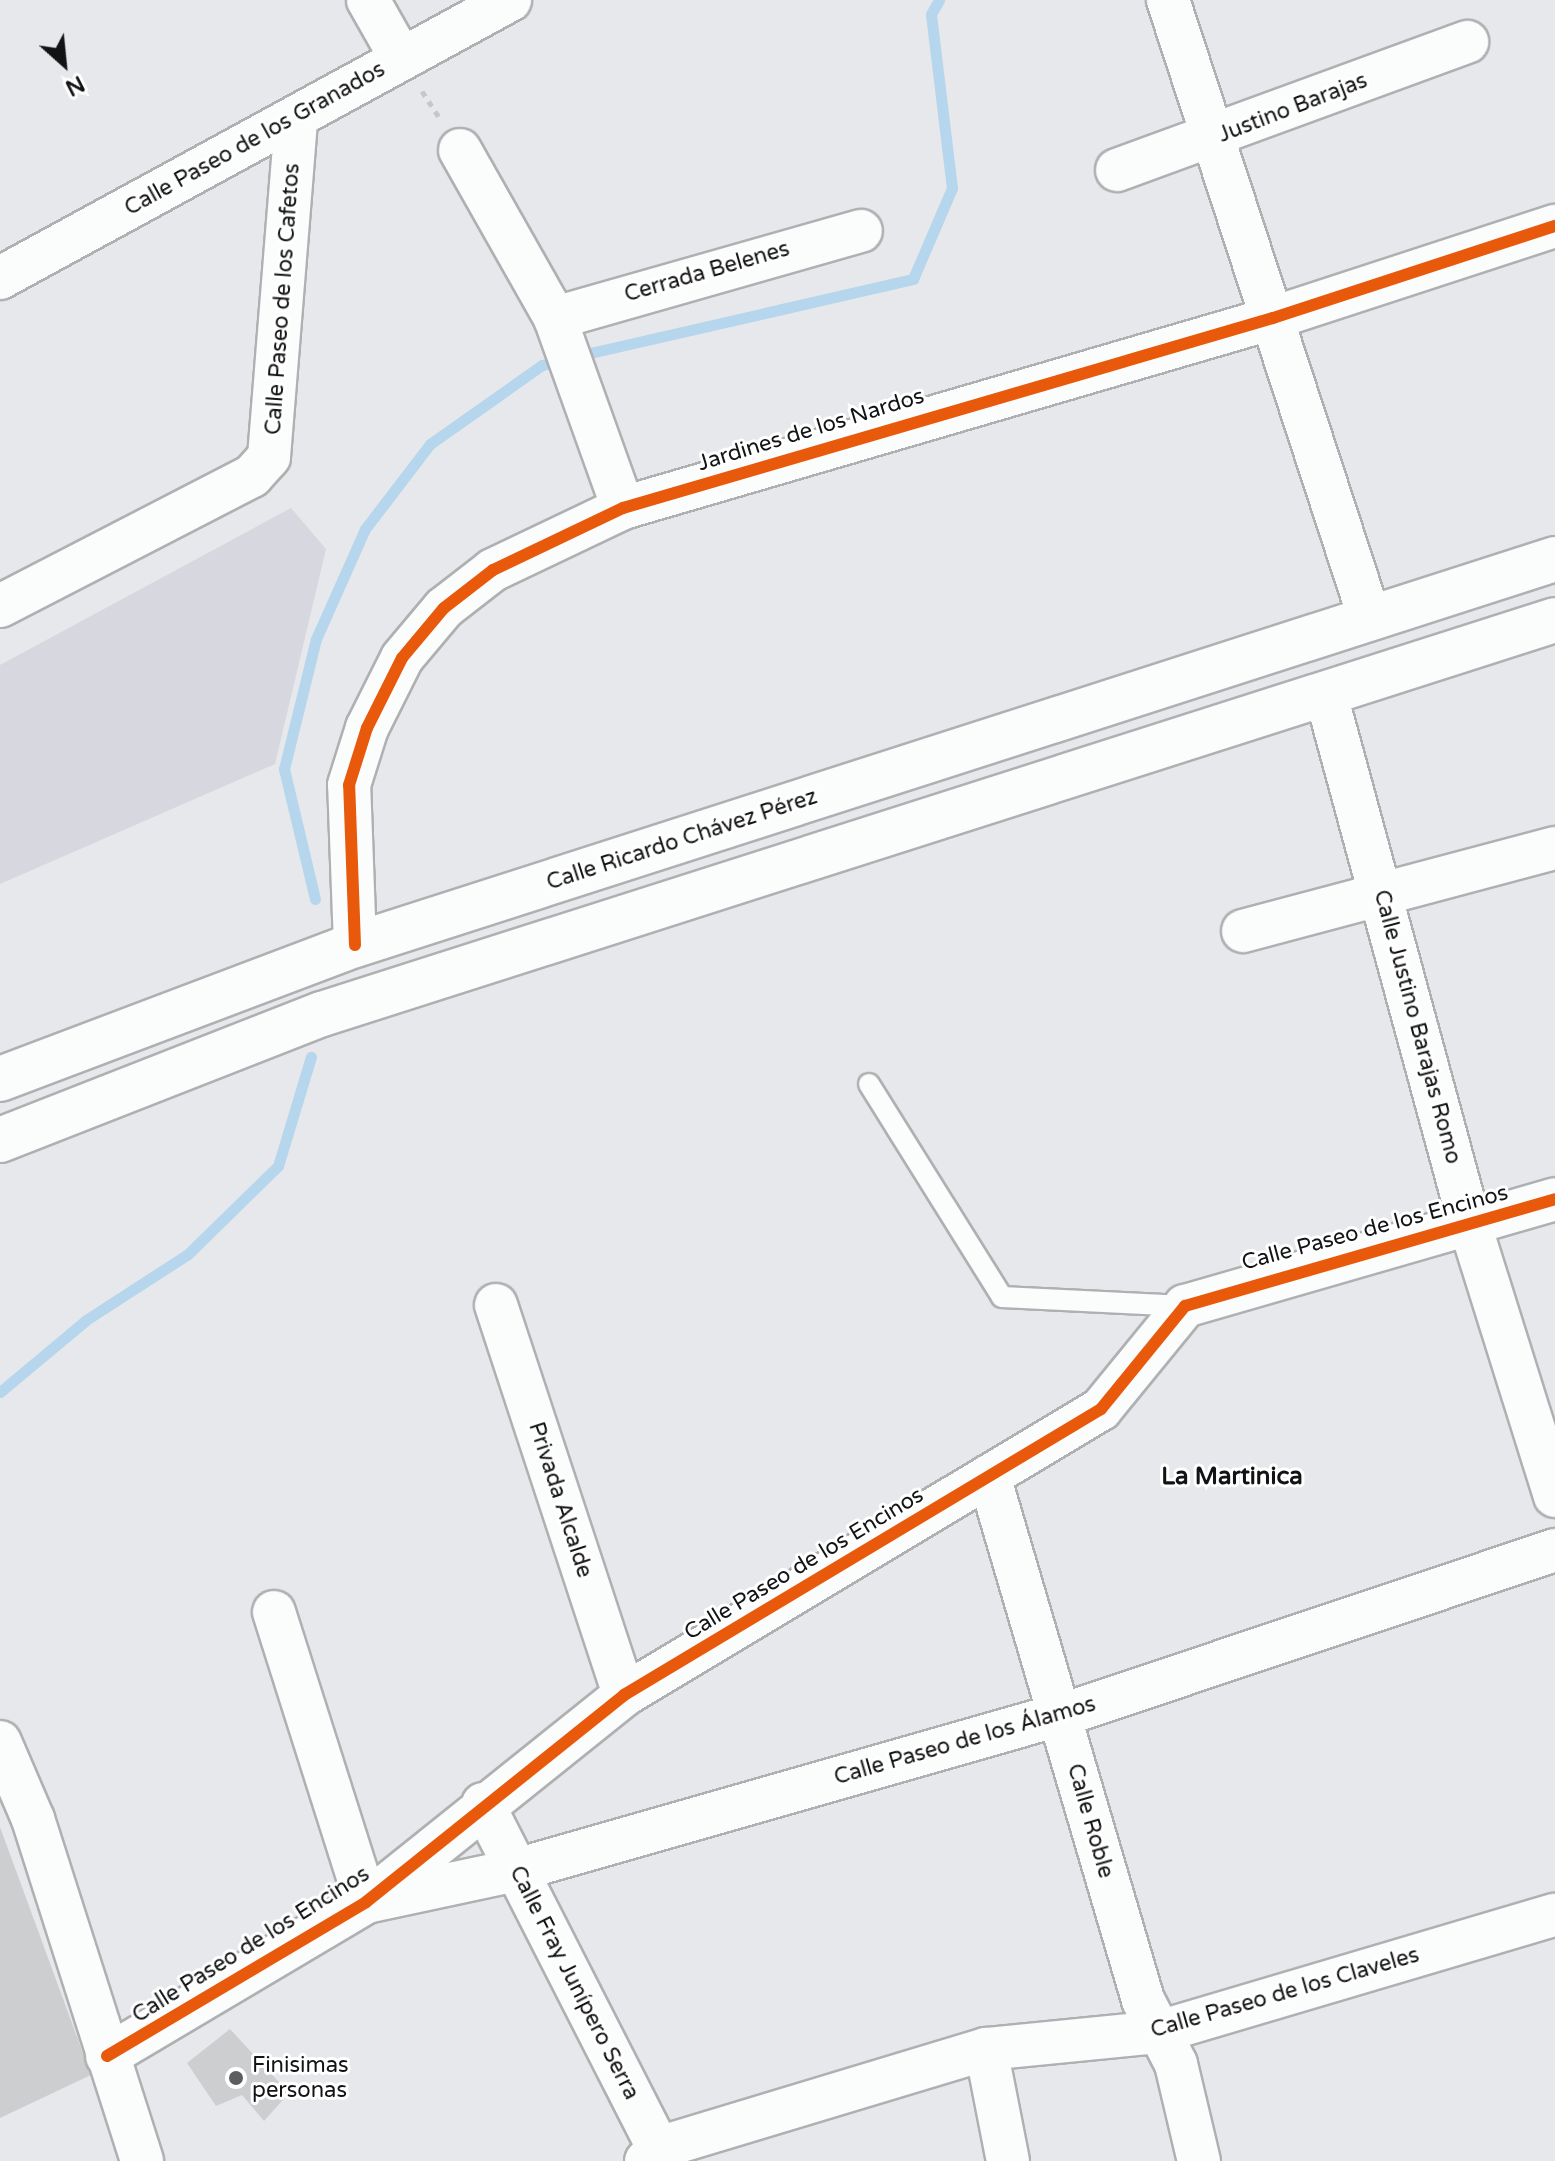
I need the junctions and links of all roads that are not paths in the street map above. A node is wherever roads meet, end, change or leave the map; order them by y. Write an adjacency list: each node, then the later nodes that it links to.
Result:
1 (368, 0): 5 (street)
2 (510, 0): 5 (street, Calle Paseo de los Granados)
3 (1168, 0): 7 (street)
4 (1467, 42): 7 (street, Justino Barajas)
5 (401, 58): 6 (street, Calle Paseo de los Granados)
6 (296, 120): 12 (street, Calle Paseo de los Granados); 17 (street, Calle Paseo de los Cafetos)
7 (1215, 139): 9 (street, Justino Barajas); 13 (street)
8 (460, 150): 14 (street)
9 (1117, 170)
10 (1555, 226): 13 (street, Jardines de los Nardos)
11 (861, 231): 14 (street, Cerrada Belenes)
12 (0, 278)
13 (1273, 318): 15 (street, Jardines de los Nardos); 18 (street)
14 (558, 327): 15 (street)
15 (623, 508): 24 (street, Jardines de los Nardos)
16 (1555, 559): 18 (main road, Calle Ricardo Chávez Pérez)
17 (0, 606)
18 (1370, 619): 24 (main road, Calle Ricardo Chávez Pérez)
19 (1555, 620): 20 (main road)
20 (1326, 695): 22 (street, Calle Justino Barajas Romo); 26 (main road)
21 (1555, 848): 22 (street)
22 (1382, 895): 23 (street); 31 (street, Calle Justino Barajas Romo)
23 (1243, 931)
24 (355, 945): 25 (main road, Calle Ricardo Chávez Pérez)
25 (305, 962): 26 (main road); 27 (main road, Calle Ricardo Chávez Pérez)
26 (322, 1014): 29 (main road)
27 (0, 1079)
28 (869, 1084): 33 (lane)
29 (0, 1140)
30 (1555, 1199): 31 (street, Calle Paseo de los Encinos)
31 (1470, 1225): 33 (street, Calle Paseo de los Encinos); 35 (street, Calle Justino Barajas Romo)
32 (496, 1305): 38 (street, Privada Alcalde)
33 (1185, 1306): 34 (street, Calle Paseo de los Encinos)
34 (989, 1476): 38 (street, Calle Paseo de los Encinos); 39 (street, Calle Roble)
35 (1555, 1496)
36 (1555, 1550): 39 (street, Calle Paseo de los Álamos)
37 (274, 1612): 43 (street)
38 (624, 1695): 41 (street, Calle Paseo de los Encinos)
39 (1059, 1714): 42 (street, Calle Paseo de los Álamos); 45 (street, Calle Roble)
40 (0, 1742): 47 (street)
41 (483, 1804): 42 (street, Calle Fray Junípero Serra); 43 (street, Calle Paseo de los Encinos)
42 (516, 1870): 43 (street, Calle Paseo de los Álamos); 48 (street, Calle Fray Junípero Serra)
43 (366, 1902): 47 (street, Calle Paseo de los Encinos)
44 (1555, 1915): 45 (street, Calle Paseo de los Claveles)
45 (1159, 2032): 46 (street, Calle Paseo de los Claveles); 51 (street, Calle Roble)
46 (986, 2049): 48 (street, Calle Paseo de los Claveles); 50 (street)
47 (107, 2056): 49 (street)
48 (656, 2157)
49 (142, 2161)
50 (1008, 2161)
51 (1199, 2161)

